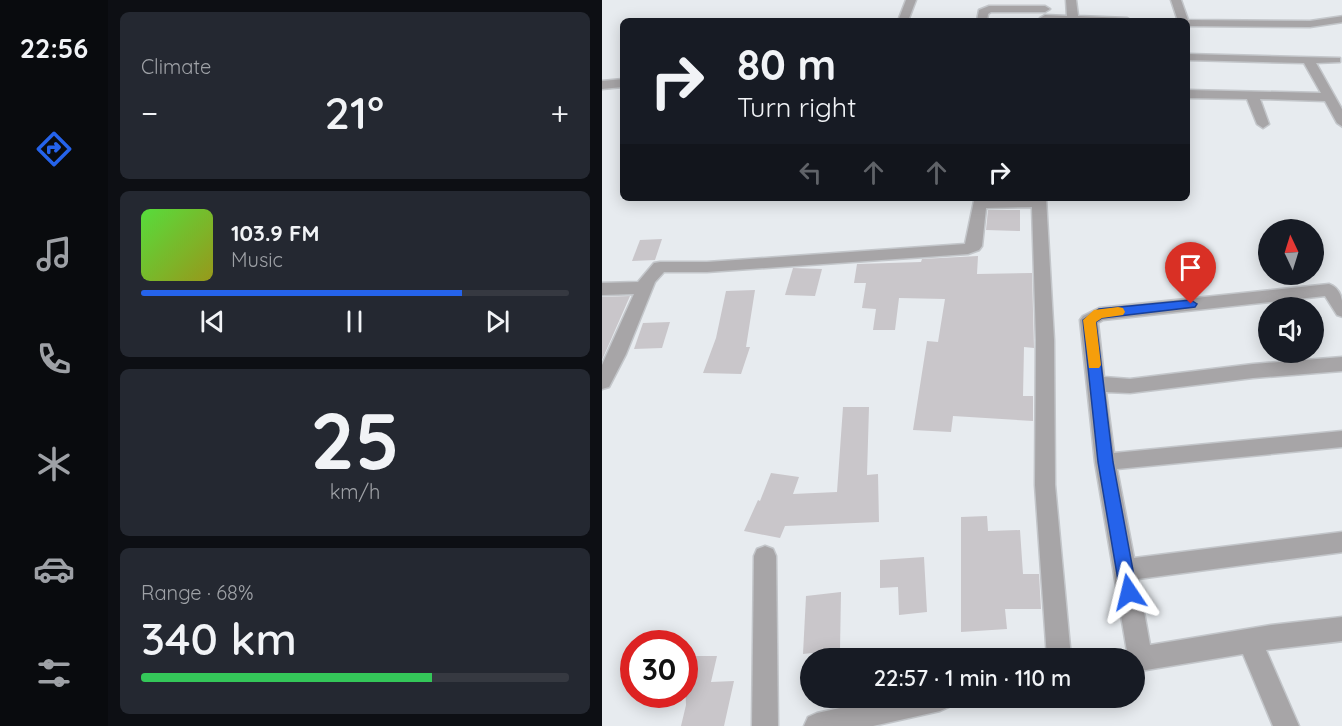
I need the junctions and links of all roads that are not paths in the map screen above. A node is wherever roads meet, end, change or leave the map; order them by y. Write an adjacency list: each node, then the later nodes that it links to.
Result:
1 (911, 0): 5 (street)
2 (1071, 0): 8 (street)
3 (1176, 0): 9 (street)
4 (1045, 12): 6 (street); 7 (street)
5 (904, 18)
6 (982, 18)
7 (1069, 18)
8 (1073, 18)
9 (1182, 18)
10 (1341, 21): 11 (street)
11 (1190, 23)
12 (1190, 57): 13 (street)
13 (1308, 59): 14 (street); 19 (street)
14 (1336, 60)
15 (620, 82): 16 (street)
16 (602, 85)
17 (1190, 94): 18 (street)
18 (1252, 96): 19 (street); 21 (street)
19 (1328, 97): 20 (street)
20 (1343, 123)
21 (1263, 124)
22 (1012, 201): 24 (street)
23 (1039, 201): 38 (street)
24 (644, 288): 25 (street); 29 (street)
25 (602, 289)
26 (1336, 290): 27 (street); 30 (street)
27 (1343, 311)
28 (1343, 364): 30 (street)
29 (602, 382)
30 (1096, 384): 32 (street)
31 (1343, 439): 32 (street)
32 (1106, 462): 35 (street)
33 (1343, 542): 35 (street)
34 (765, 556): 42 (street)
35 (1125, 570): 39 (street)
36 (1343, 629): 37 (street)
37 (1250, 641): 40 (street); 44 (street)
38 (1059, 648)
39 (1136, 648)
40 (1145, 659)
41 (896, 708): 43 (street)
42 (765, 726)
43 (817, 726)
44 (1286, 726)

